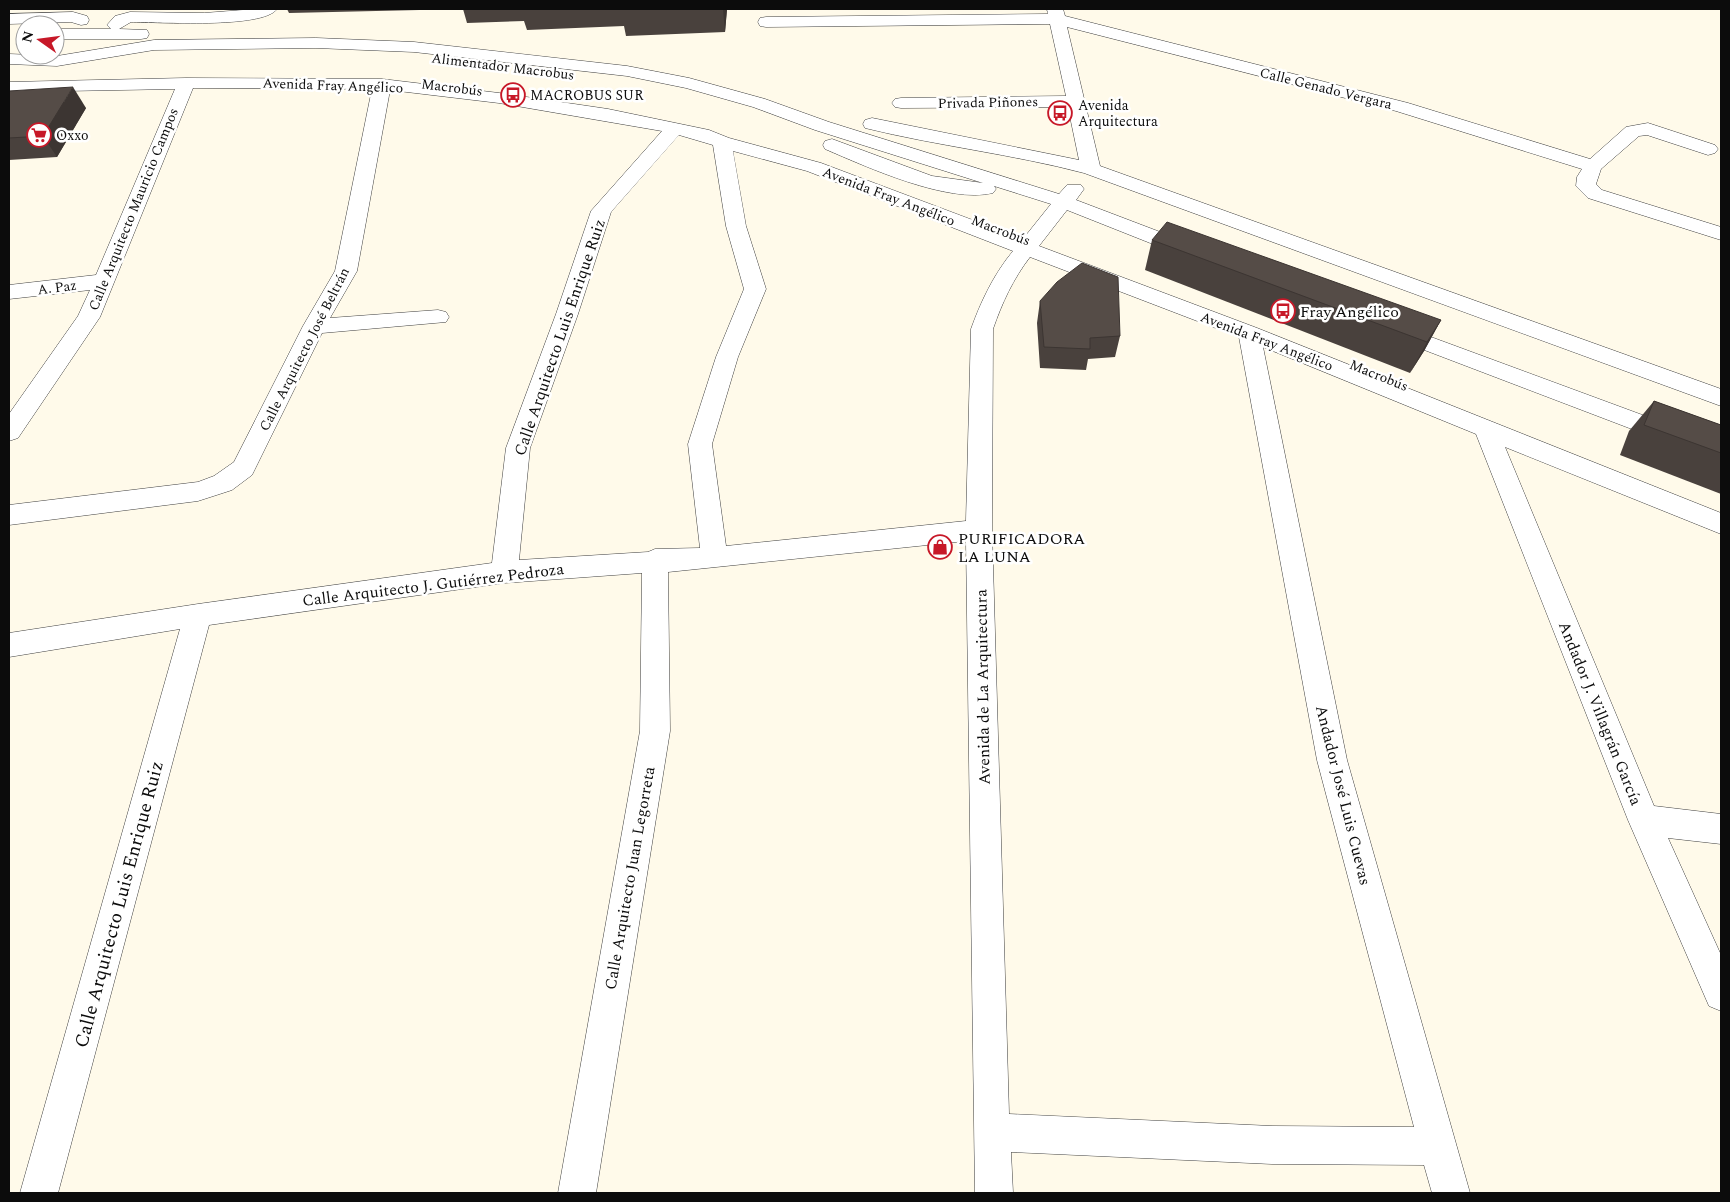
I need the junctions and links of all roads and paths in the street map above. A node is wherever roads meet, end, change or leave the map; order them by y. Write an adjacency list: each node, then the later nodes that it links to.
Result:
1 (269, 9): 7 (street)
2 (1056, 14): 4 (street, Calle Genado Vergara); 15 (street); 21 (street, Calle Genado Vergara)
3 (9, 19): 6 (street)
4 (766, 22)
5 (65, 34): 6 (street)
6 (73, 34): 7 (street)
7 (109, 34): 20 (street)
8 (65, 50): 9 (street)
9 (88, 56): 10 (street); 23 (street)
10 (9, 59)
11 (9, 80): 26 (street, Macrobús)
12 (186, 83): 13 (street, Avenida Fray Angélico); 14 (street, Avenida Fray Angélico); 28 (street, Calle Arquitecto Mauricio Campos)
13 (382, 84): 17 (street, Avenida Fray Angélico); 32 (street, Calle Arquitecto José Beltrán)
14 (9, 87)
15 (1075, 101): 16 (street, Privada Piñones); 22 (street)
16 (901, 103)
17 (674, 128): 18 (street, Avenida Fray Angélico); 44 (street, Calle Arquitecto Luis Enrique Ruiz)
18 (722, 142): 26 (street, Avenida Fray Angélico); 42 (street)
19 (1708, 149): 21 (street)
20 (1016, 151): 22 (street); 23 (street)
21 (1593, 166): 25 (street)
22 (1091, 169): 24 (street, Avenida de La Arquitectura); 34 (street)
23 (1010, 184): 24 (street)
24 (1064, 202): 26 (street, Avenida de La Arquitectura); 27 (street)
25 (1721, 234)
26 (1028, 245): 33 (street, Avenida Fray Angélico); 38 (street, Macrobús); 41 (street, Avenida de La Arquitectura)
27 (1205, 256)
28 (105, 281): 29 (street, A. Paz); 36 (street, Calle Arquitecto Mauricio Campos)
29 (9, 292)
30 (438, 317): 32 (street)
31 (1379, 324): 37 (street)
32 (314, 326): 39 (street, Calle Arquitecto José Beltrán)
33 (1249, 333): 35 (street, Avenida Fray Angélico); 51 (street, Andador José Luis Cuevas)
34 (1721, 398)
35 (1486, 429): 40 (street, Avenida Fray Angélico); 47 (street, Andador J. Villagrán García)
36 (9, 432)
37 (1721, 454)
38 (1721, 512)
39 (9, 515)
40 (1721, 524)
41 (979, 530): 42 (street, Calle Arquitecto J. Gutiérrez Pedroza); 50 (street, Avenida de La Arquitectura)
42 (714, 558): 43 (street, Calle Arquitecto J. Gutiérrez Pedroza)
43 (655, 560): 44 (street, Calle Arquitecto J. Gutiérrez Pedroza); 53 (street, Calle Arquitecto Juan Legorreta)
44 (504, 572): 45 (street, Calle Arquitecto J. Gutiérrez Pedroza)
45 (198, 615): 46 (street, Calle Arquitecto J. Gutiérrez Pedroza); 52 (street, Calle Arquitecto Luis Enrique Ruiz)
46 (9, 645)
47 (1644, 820): 48 (street); 49 (street, Andador J. Villagrán García)
48 (1721, 829)
49 (1721, 994)
50 (991, 1132): 51 (street); 54 (street, Avenida de La Arquitectura)
51 (1438, 1146): 55 (street, Andador José Luis Cuevas)
52 (39, 1193)
53 (577, 1193)
54 (994, 1193)
55 (1451, 1193)

